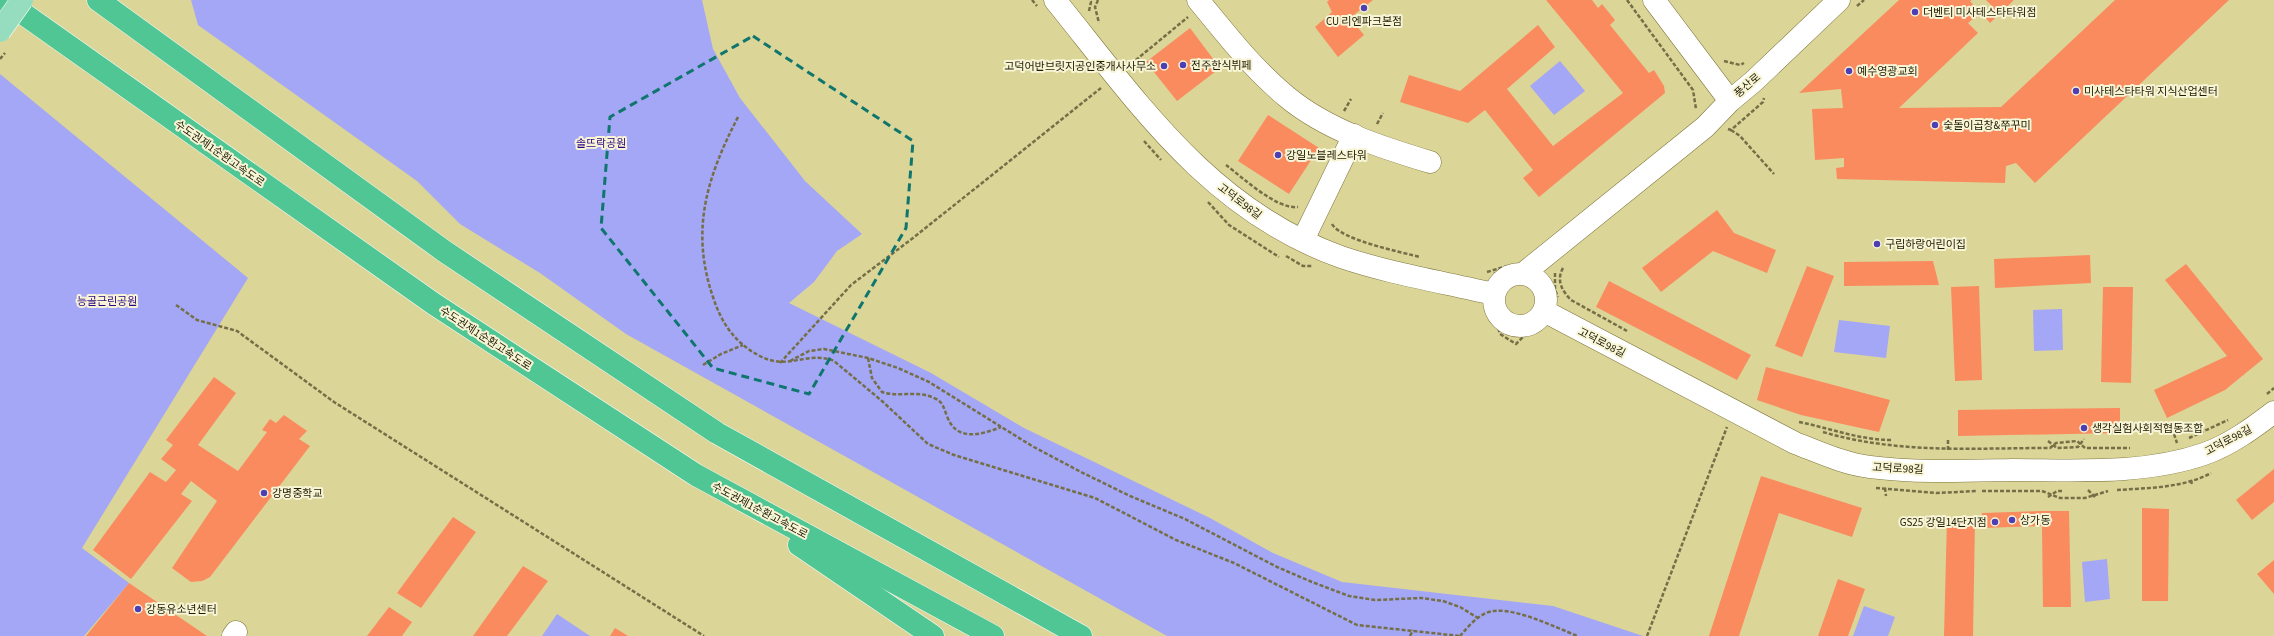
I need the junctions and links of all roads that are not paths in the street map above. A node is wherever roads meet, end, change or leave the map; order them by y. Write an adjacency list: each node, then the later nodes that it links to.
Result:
1 (4, 0): 17 (highway, 수도권제1순환고속도로)
2 (22, 0): 8 (main road, bridge)
3 (98, 0): 20 (highway)
4 (1654, 0): 9 (street, 풍산로)
5 (1839, 0): 9 (street, 풍산로)
6 (1074, 2): 12 (street, 고덕로98길)
7 (1196, 6): 10 (street)
8 (0, 31)
9 (1730, 101): 13 (street)
10 (1354, 135): 11 (street); 12 (street)
11 (1430, 162)
12 (1303, 240): 14 (street, 고덕로98길)
13 (1517, 269): 14 (street); 15 (street)
14 (1494, 294): 15 (street)
15 (1549, 313): 16 (street, 고덕로98길)
16 (2269, 404)
17 (696, 475): 18 (highway); 19 (highway, 수도권제1순환고속도로)
18 (933, 636)
19 (993, 636)
20 (1081, 636)

